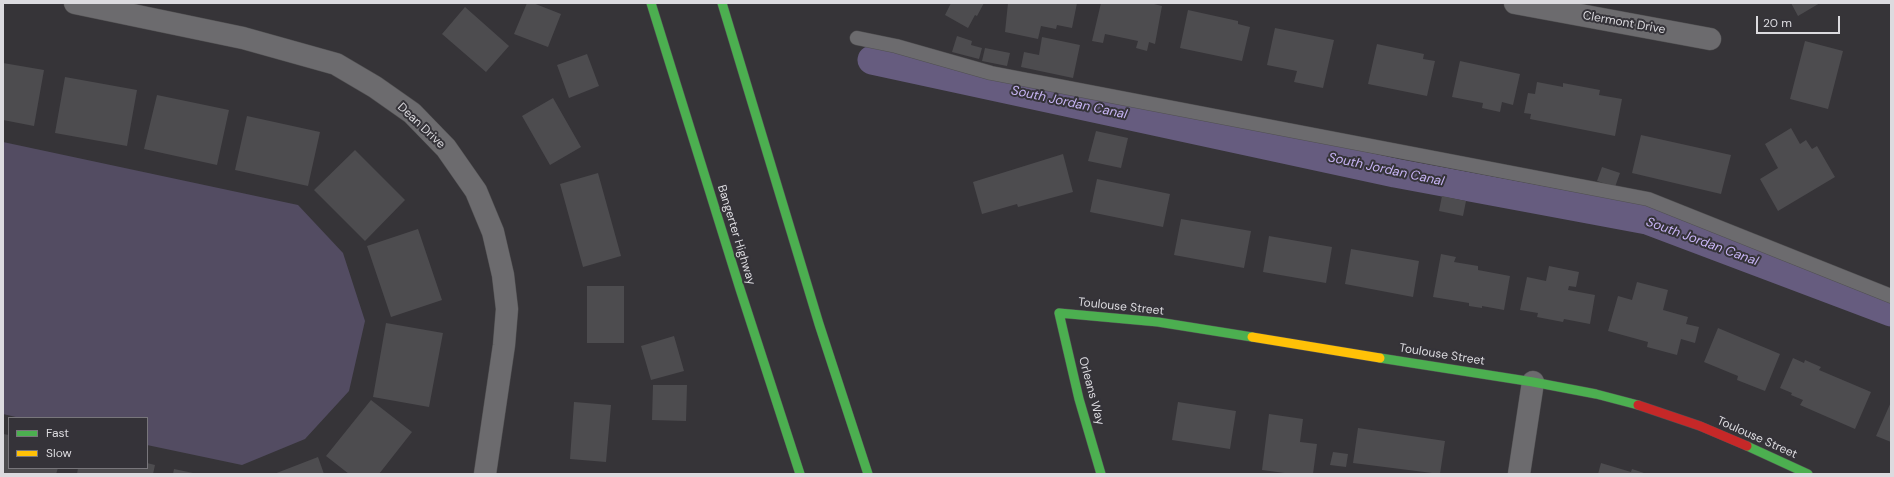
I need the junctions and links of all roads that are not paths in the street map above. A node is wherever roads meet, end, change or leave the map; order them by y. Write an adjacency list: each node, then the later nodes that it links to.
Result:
1 (75, 3): 10 (street, Dean Drive)
2 (651, 3): 11 (main road, Bangerter Highway)
3 (722, 3): 12 (main road)
4 (1515, 3): 6 (street, Clermont Drive)
5 (857, 38): 7 (lane)
6 (1710, 39)
7 (1891, 296)
8 (1060, 313): 9 (main road, Toulouse Street); 13 (main road, Orleans Way)
9 (1533, 382): 14 (street); 15 (main road, Toulouse Street)
10 (485, 474)
11 (800, 474)
12 (868, 474)
13 (1101, 474)
14 (1519, 474)
15 (1808, 474)

